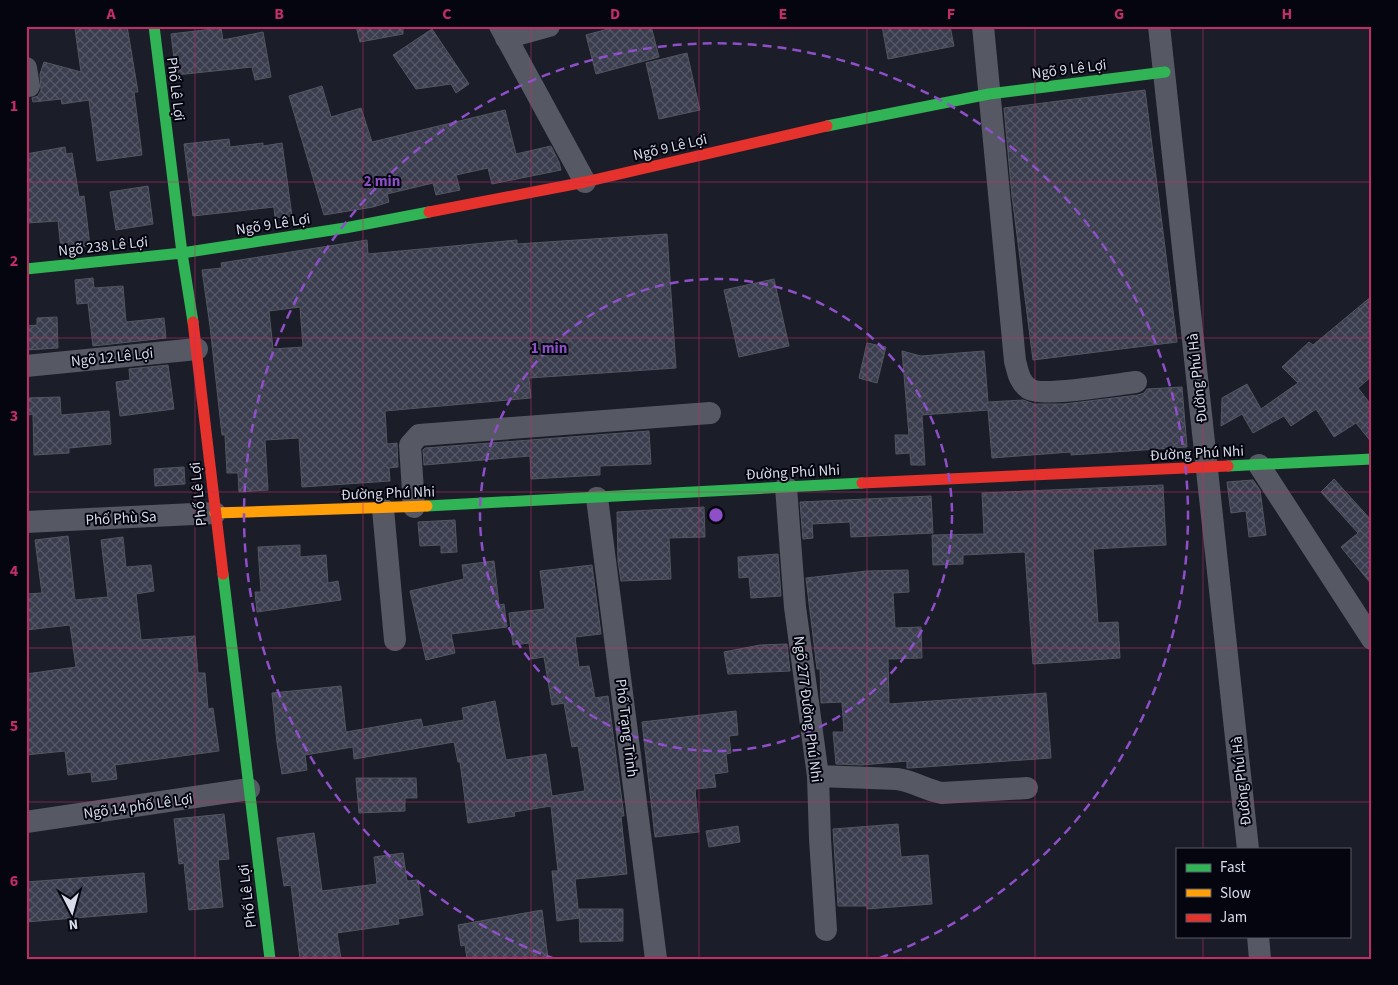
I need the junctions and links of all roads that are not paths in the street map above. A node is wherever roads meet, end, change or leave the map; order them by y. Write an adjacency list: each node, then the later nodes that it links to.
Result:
1 (154, 26): 9 (street, Phố Lê Lợi)
2 (549, 26): 5 (street)
3 (983, 26): 7 (street)
4 (1159, 26): 6 (street, Đường Phú Hà)
5 (503, 32): 8 (street)
6 (1165, 72): 7 (street, Ngõ 9 Lê Lợi); 17 (street, Đường Phú Hà)
7 (989, 94): 8 (street, Ngõ 9 Lê Lợi); 13 (street)
8 (585, 182): 9 (street, Ngõ 9 Lê Lợi)
9 (182, 253): 10 (street, Ngõ 238 Lê Lợi); 11 (street, Phố Lê Lợi)
10 (26, 269)
11 (197, 349): 12 (street, Ngõ 12 Lê Lợi); 22 (street, Phố Lê Lợi)
12 (26, 366)
13 (1136, 382)
14 (710, 413): 20 (street)
15 (1372, 459): 16 (street, Đường Phú Nhi)
16 (1259, 465): 17 (street, Đường Phú Nhi); 24 (street)
17 (1207, 468): 18 (street, Đường Phú Nhi); 30 (street, Đường Phú Hà)
18 (786, 487): 19 (street, Đường Phú Nhi); 26 (street, Ngõ 277 Đường Phú Nhi)
19 (597, 498): 20 (street, Đường Phú Nhi); 34 (street, Phố Trạng Trình)
20 (414, 507): 21 (street, Đường Phú Nhi)
21 (383, 508): 22 (street, Đường Phú Nhi); 25 (street)
22 (215, 513): 23 (street, Phố Phù Sa); 28 (street, Phố Lê Lợi)
23 (26, 522)
24 (1372, 639)
25 (395, 640)
26 (818, 776): 27 (street); 31 (street, Ngõ 277 Đường Phú Nhi)
27 (1027, 788)
28 (249, 790): 29 (street, Ngõ 14 phố Lê Lợi); 33 (street, Phố Lê Lợi)
29 (26, 822)
30 (1248, 848)
31 (826, 930)
32 (1258, 938): 35 (street)
33 (270, 959)
34 (656, 959)
35 (1260, 959)

